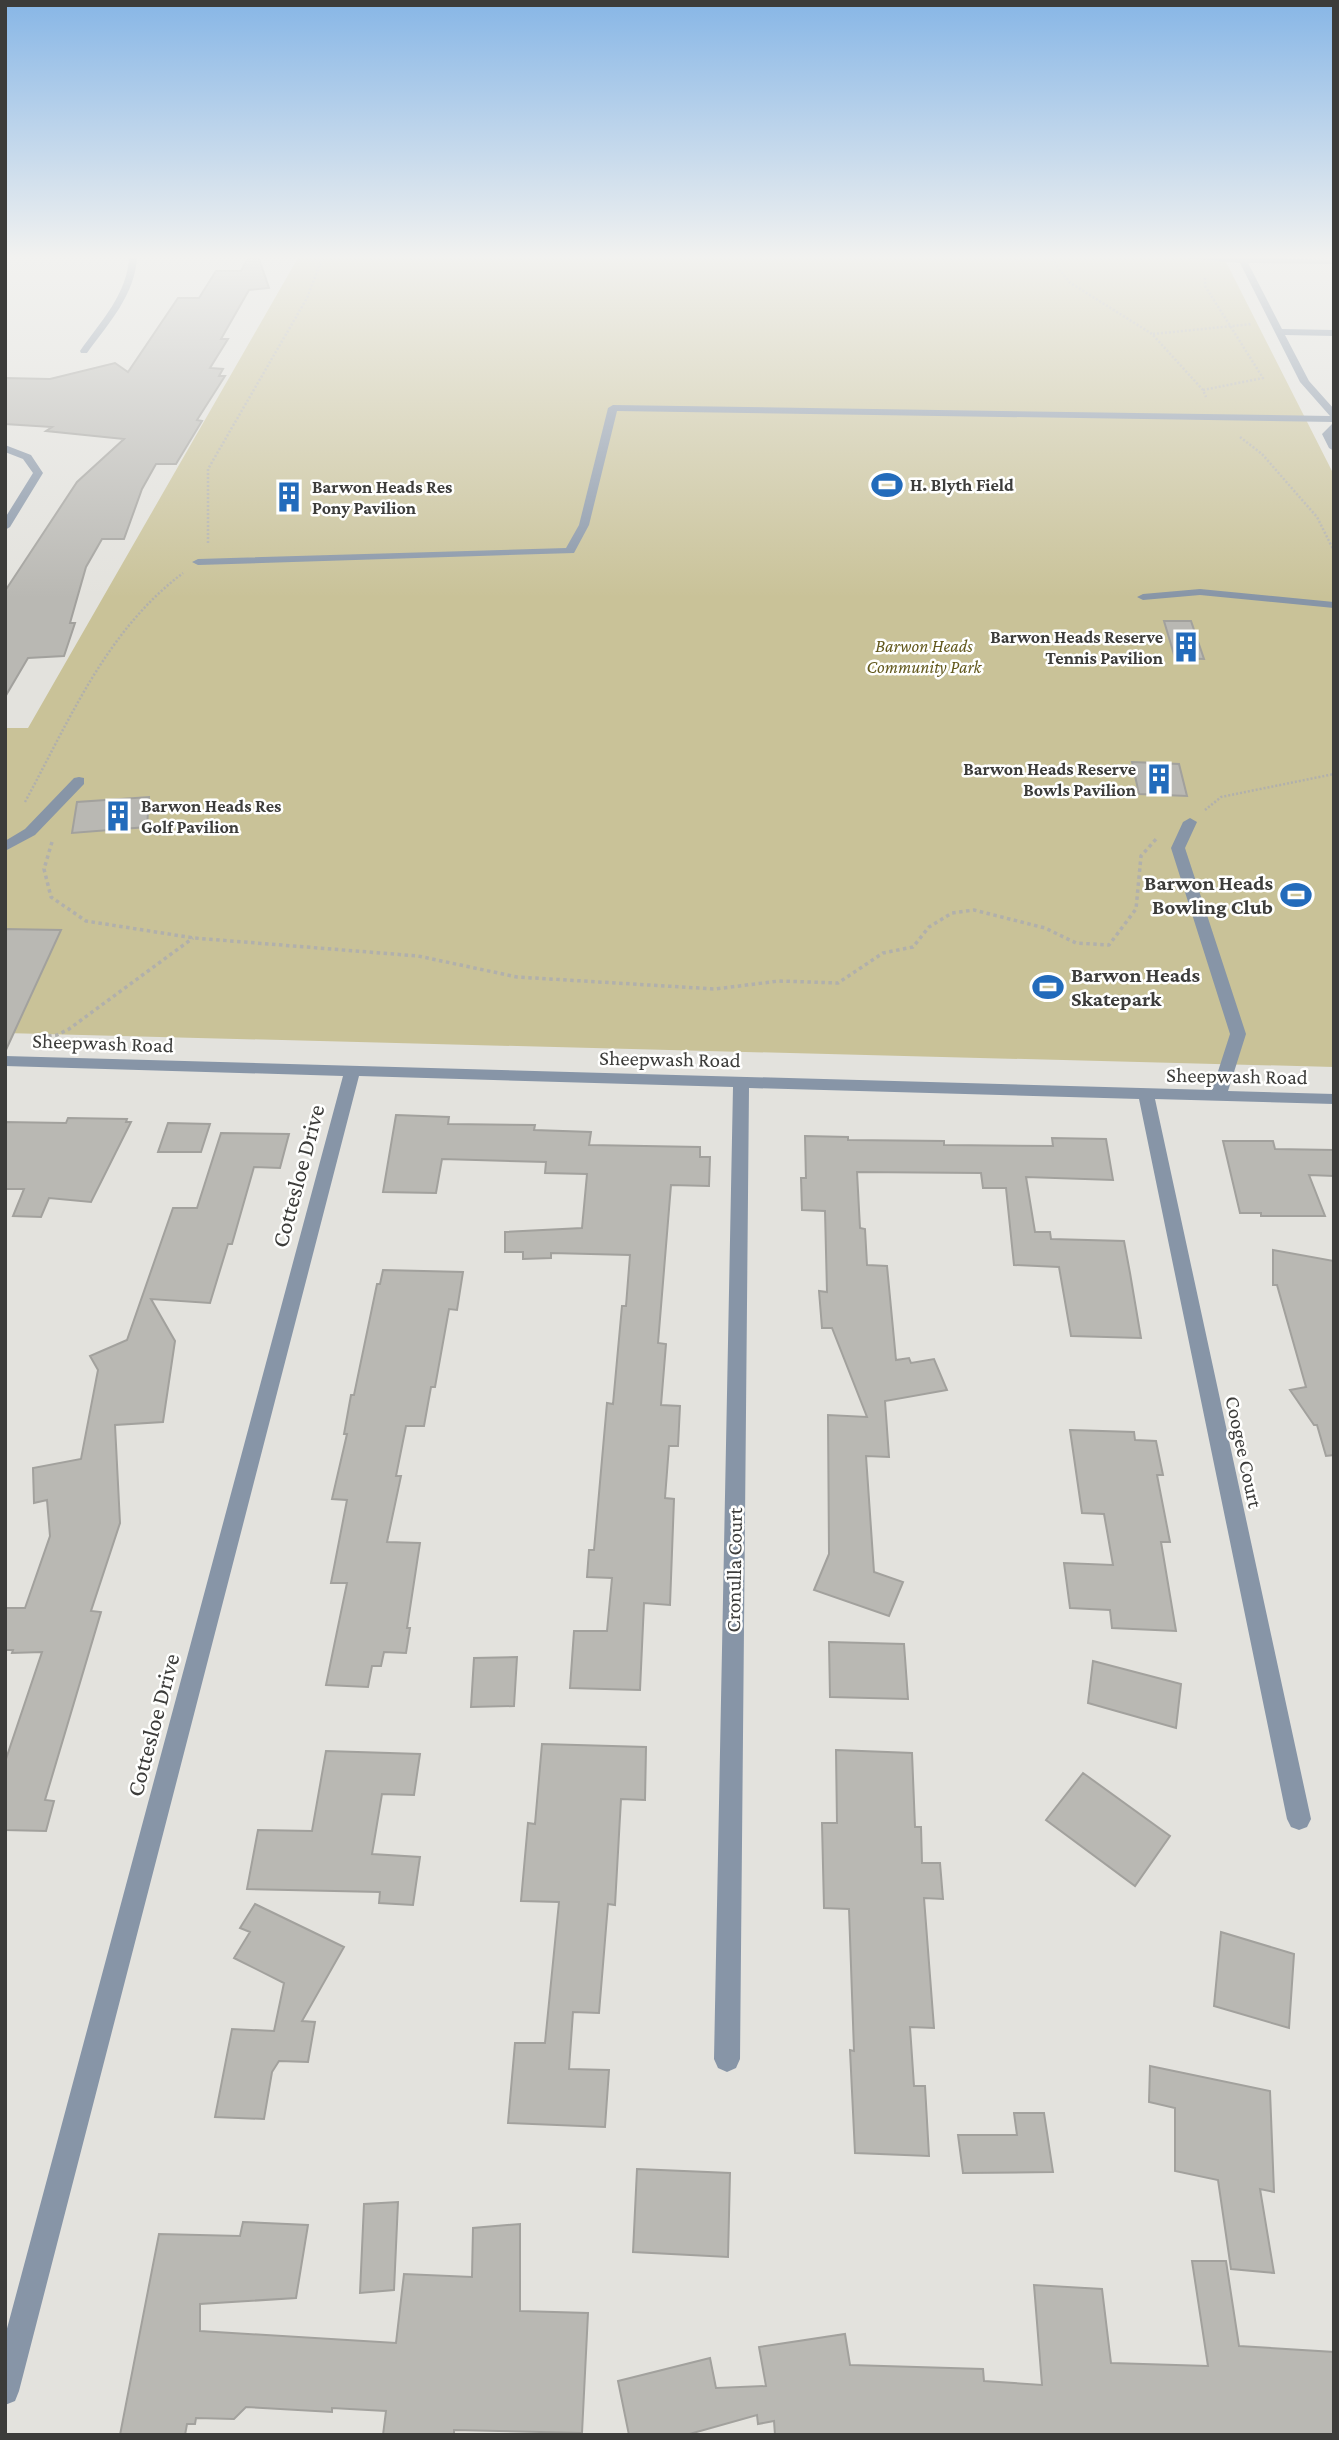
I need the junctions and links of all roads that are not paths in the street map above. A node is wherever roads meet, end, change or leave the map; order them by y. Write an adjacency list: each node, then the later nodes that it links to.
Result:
1 (1299, 370): 2 (street)
2 (1305, 382): 3 (street); 4 (street)
3 (1320, 419): 4 (street); 8 (street)
4 (1333, 423): 6 (street)
5 (5, 448): 7 (street)
6 (1334, 448)
7 (5, 527)
8 (198, 562)
9 (1143, 597): 10 (street)
10 (1334, 605)
11 (79, 781): 13 (street)
12 (1190, 822): 18 (street)
13 (5, 847)
14 (5, 1061): 15 (street, Sheepwash Road)
15 (352, 1072): 16 (street, Sheepwash Road); 22 (street, Cottesloe Drive)
16 (741, 1081): 17 (street, Sheepwash Road); 21 (street, Cronulla Court)
17 (1146, 1094): 18 (street, Sheepwash Road); 20 (street, Coogee Court)
18 (1218, 1096): 19 (street, Sheepwash Road)
19 (1334, 1099)
20 (1299, 1819)
21 (726, 2059)
22 (5, 2391)

